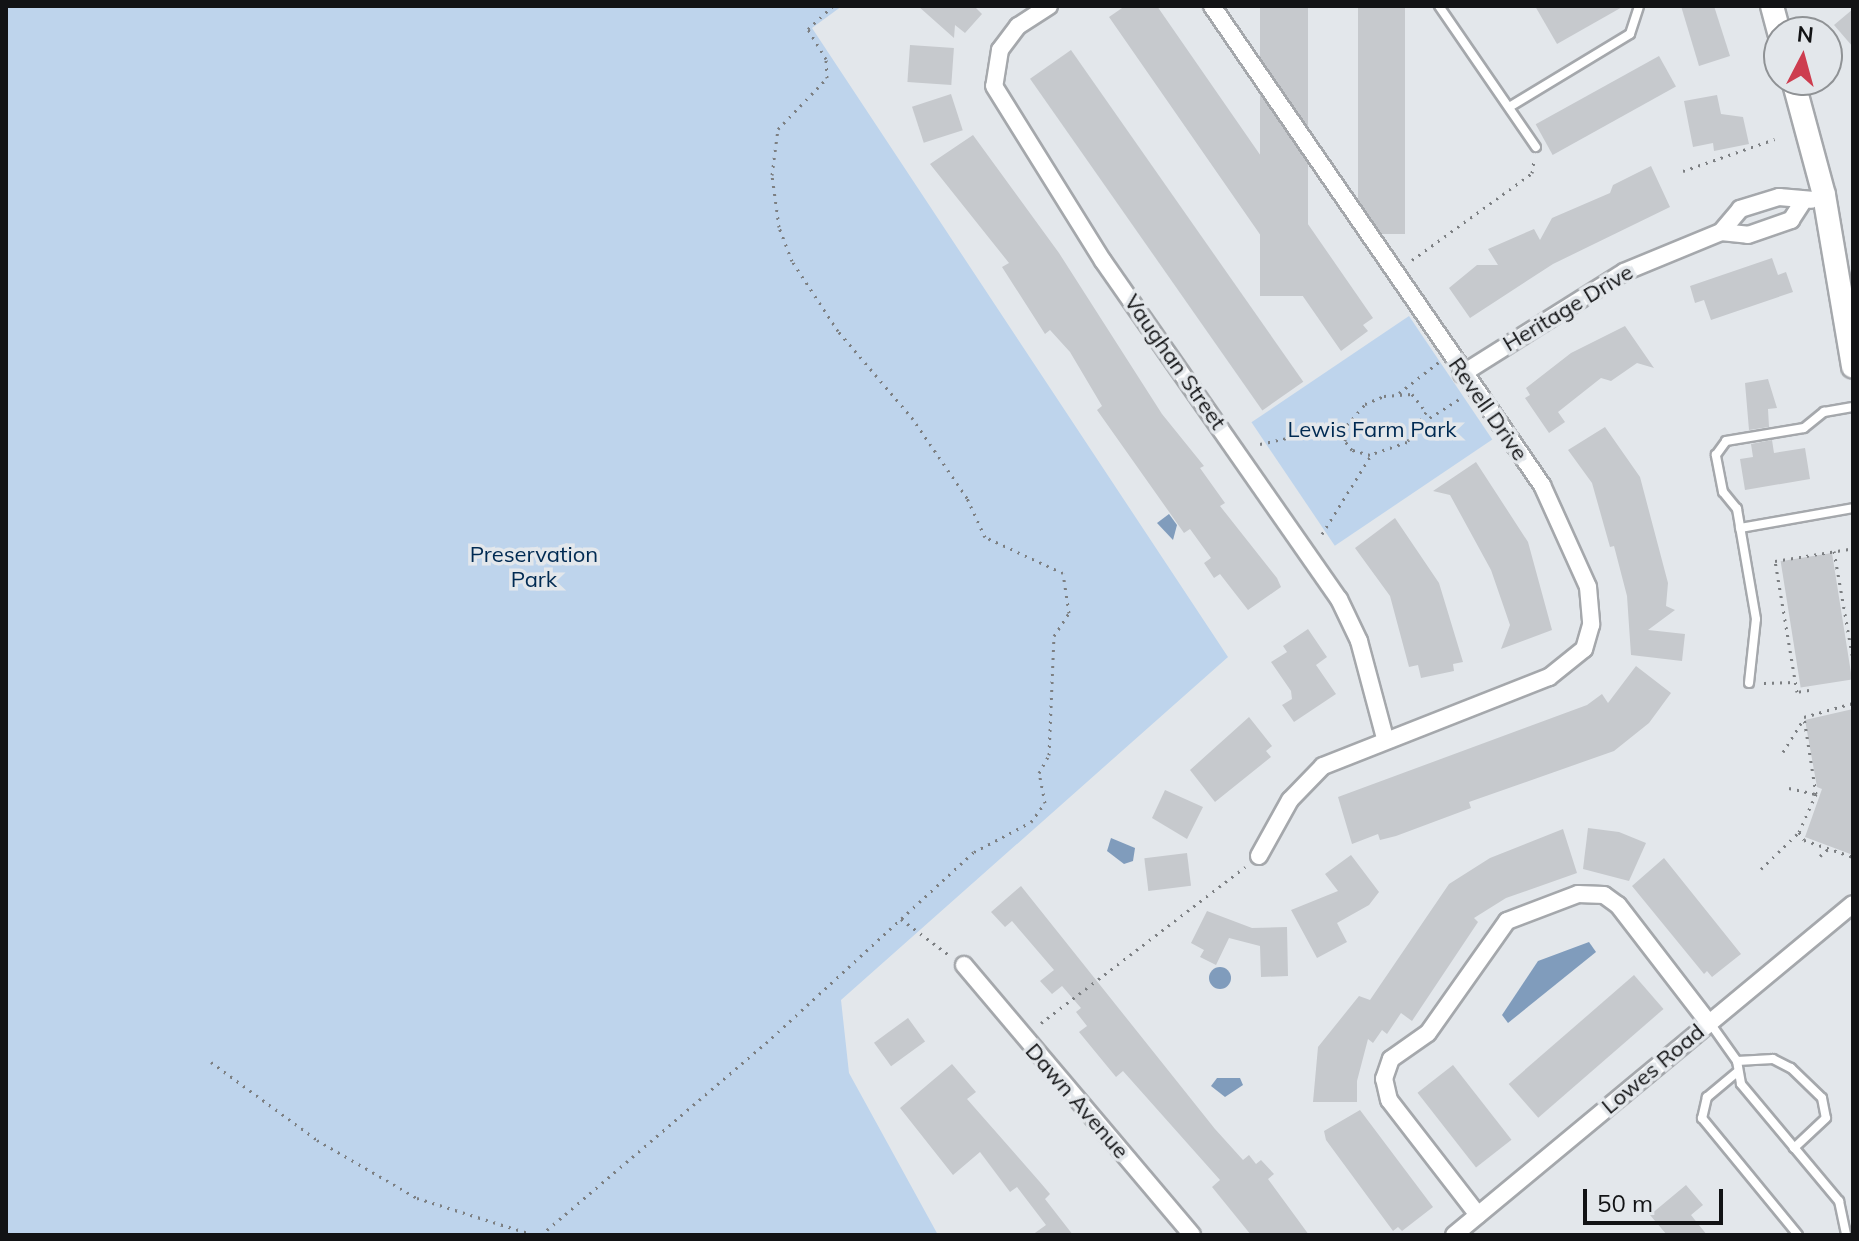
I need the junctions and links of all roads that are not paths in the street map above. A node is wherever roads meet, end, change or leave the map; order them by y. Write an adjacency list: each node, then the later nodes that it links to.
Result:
1 (1049, 6): 17 (street, Vaughan Street)
2 (1212, 6): 12 (street, Revell Drive)
3 (1439, 6): 6 (lane)
4 (1639, 6): 6 (lane)
5 (1797, 96): 8 (main road)
6 (1511, 106): 7 (lane)
7 (1536, 147)
8 (1824, 195): 9 (street, Heritage Drive); 11 (main road)
9 (1802, 203): 10 (street, Heritage Drive); 10 (street, Heritage Drive)
10 (1721, 232): 12 (street, Heritage Drive)
11 (1853, 367)
12 (1462, 374): 17 (street, Revell Drive)
13 (1853, 407): 15 (lane)
14 (1853, 508): 15 (lane)
15 (1740, 528): 16 (lane)
16 (1749, 683)
17 (1385, 738): 18 (street, Revell Drive)
18 (1259, 856)
19 (1853, 904): 21 (street, Lowes Road)
20 (964, 965): 26 (street, Dawn Avenue)
21 (1709, 1023): 22 (lane); 25 (street, Lowes Road); 25 (street)
22 (1737, 1061): 23 (lane); 24 (lane)
23 (1736, 1073): 24 (lane); 28 (lane)
24 (1794, 1148): 29 (lane)
25 (1478, 1215): 27 (street, Lowes Road)
26 (1192, 1235)
27 (1454, 1235)
28 (1798, 1235)
29 (1846, 1235)

